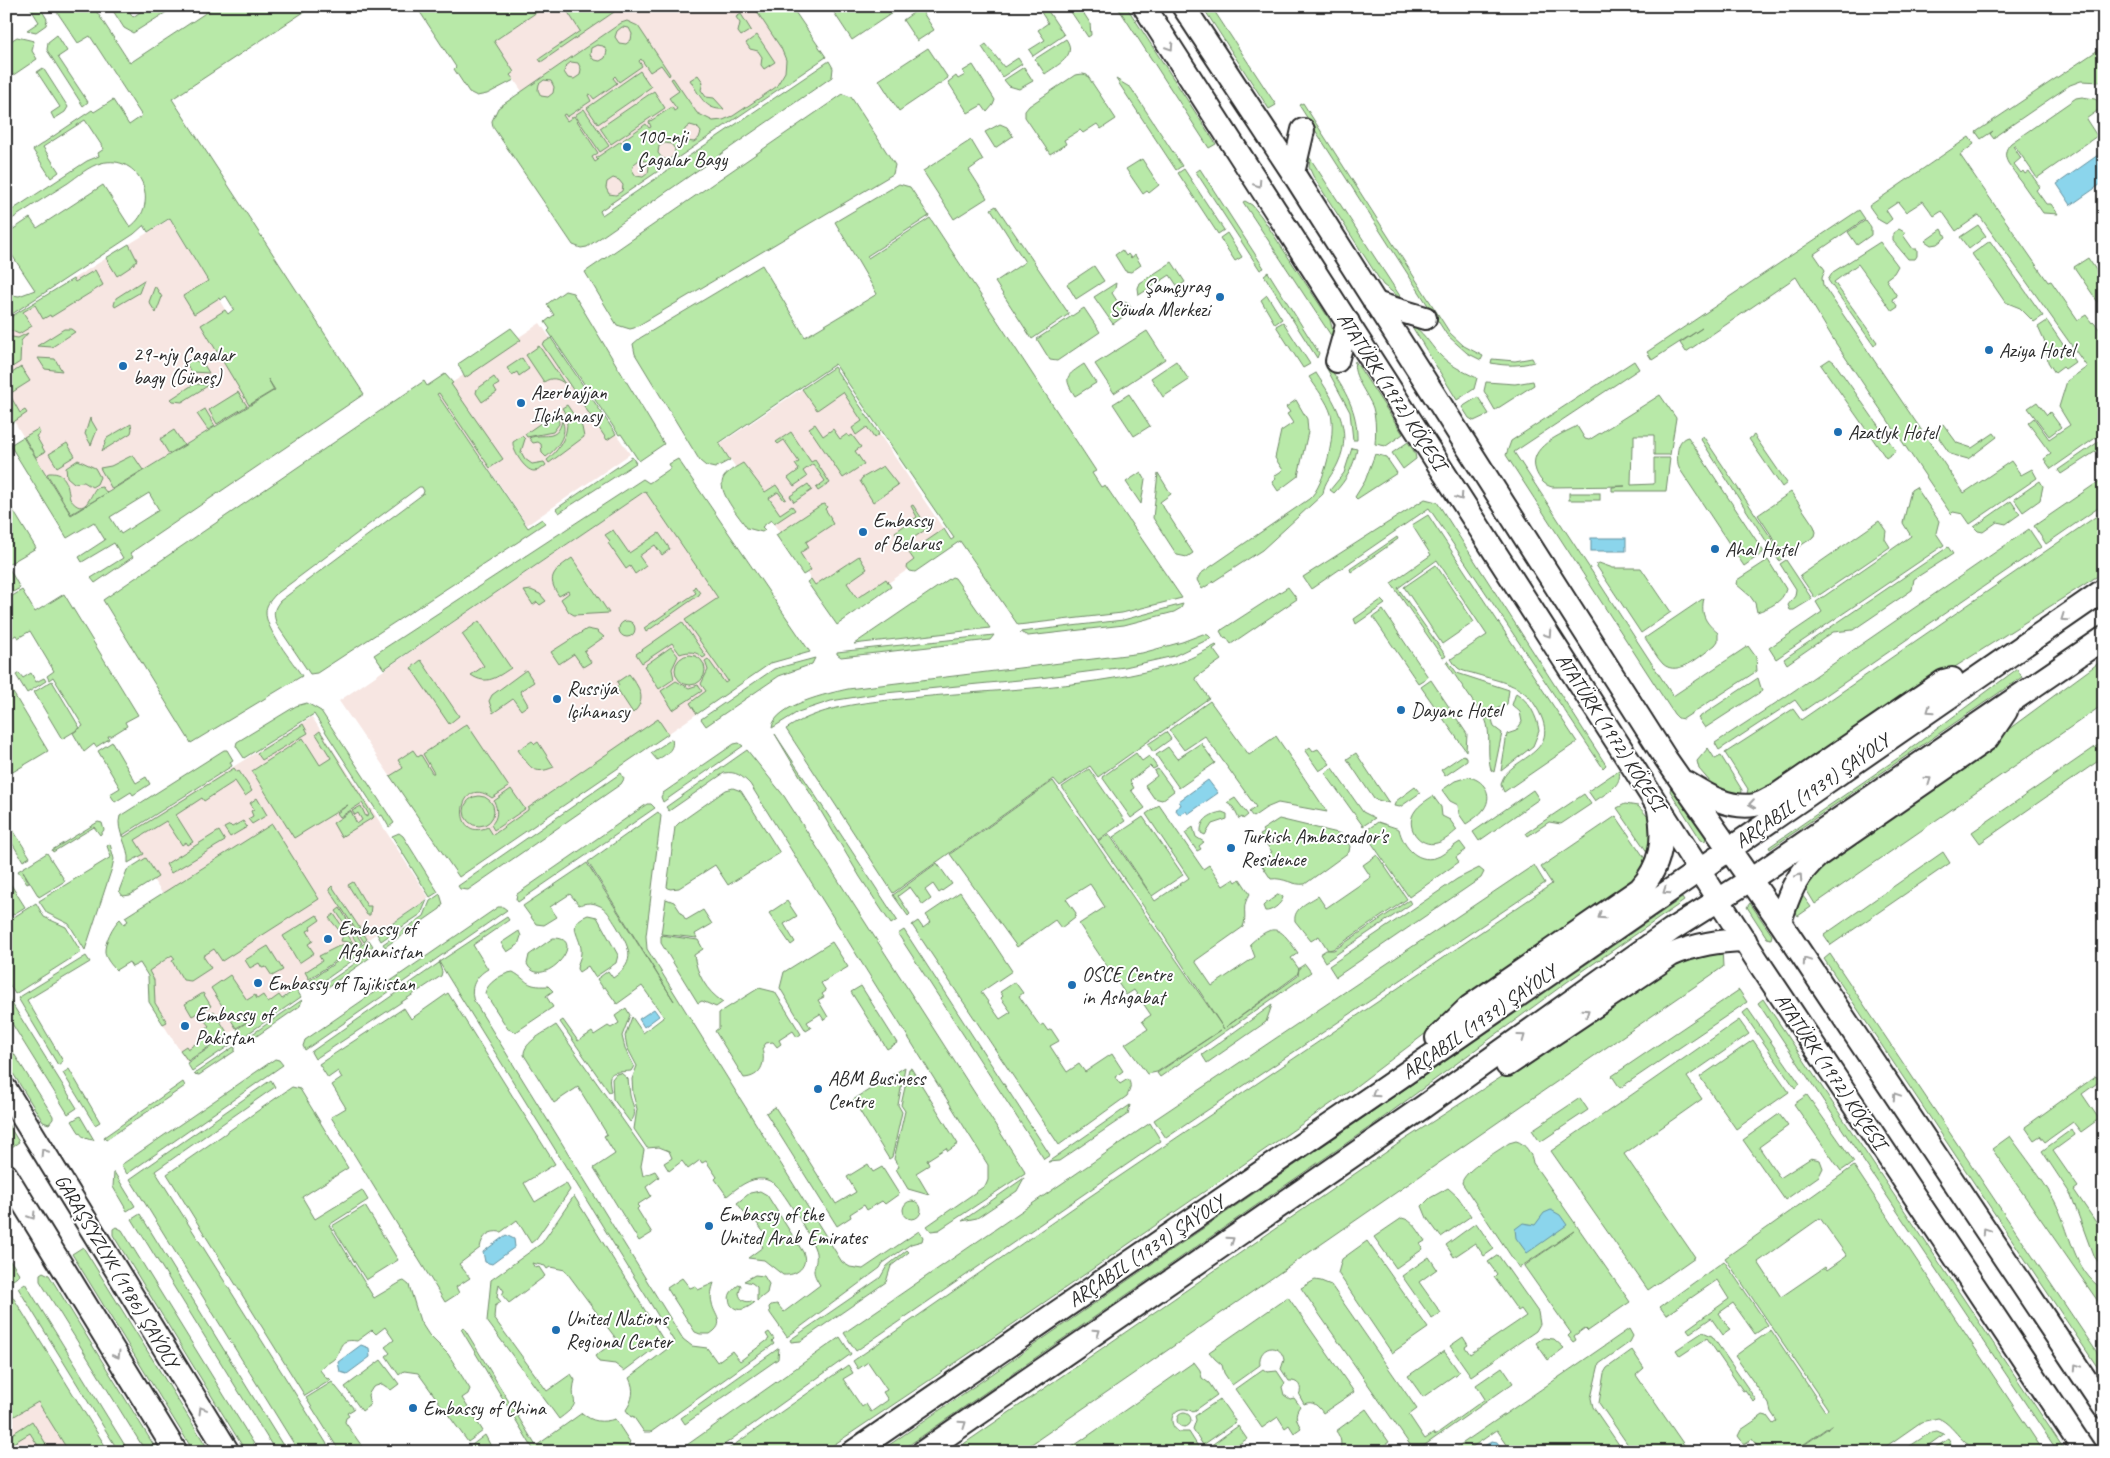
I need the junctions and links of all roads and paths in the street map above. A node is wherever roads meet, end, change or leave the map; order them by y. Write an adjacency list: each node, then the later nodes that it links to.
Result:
1 (1144, 6): 7 (main road, ATATÜRK (1972) KÖÇESI, one-way to 7)
2 (1183, 6): 4 (main road, ATATÜRK (1972) KÖÇESI)
3 (1303, 130): 4 (main road)
4 (1294, 173): 5 (main road, ATATÜRK (1972) KÖÇESI)
5 (1375, 303): 6 (main road); 13 (main road, ATATÜRK (1972) KÖÇESI)
6 (1426, 318)
7 (1348, 322): 8 (main road); 14 (main road, ATATÜRK (1972) KÖÇESI, one-way to 14)
8 (1337, 361)
9 (2104, 590): 11 (main road, ARÇABIL (1939) ŞAÝOLY, one-way to 11)
10 (2104, 638): 12 (main road, ARÇABIL (1939) ŞAÝOLY)
11 (1990, 669): 13 (main road, one-way to 13); 15 (main road, ARÇABIL (1939) ŞAÝOLY, one-way to 15)
12 (2013, 701): 17 (main road, ARÇABIL (1939) ŞAÝOLY); 19 (main road, one-way to 12)
13 (1680, 779): 15 (main road, ATATÜRK (1972) KÖÇESI)
14 (1658, 806): 16 (main road, ATATÜRK (1972) KÖÇESI); 21 (main road, one-way to 21)
15 (1730, 848): 16 (main road, ARÇABIL (1939) ŞAÝOLY); 17 (main road, ATATÜRK (1972) KÖÇESI)
16 (1699, 869): 18 (main road, ATATÜRK (1972) KÖÇESI); 21 (main road, ARÇABIL (1939) ŞAÝOLY, one-way to 21)
17 (1750, 880): 18 (main road, ARÇABIL (1939) ŞAÝOLY); 19 (main road, ATATÜRK (1972) KÖÇESI)
18 (1718, 900): 20 (main road, ATATÜRK (1972) KÖÇESI); 23 (main road, ARÇABIL (1939) ŞAÝOLY, one-way to 18)
19 (1780, 922): 25 (main road, ATATÜRK (1972) KÖÇESI, one-way to 19)
20 (1745, 940): 23 (main road, one-way to 20); 30 (main road, ATATÜRK (1972) KÖÇESI)
21 (1396, 1080): 28 (main road, ARÇABIL (1939) ŞAÝOLY, one-way to 28)
22 (6, 1090): 27 (main road, GARAŞSYZLYK (1986) ŞAÝOLY, one-way to 22)
23 (1423, 1107): 29 (main road, ARÇABIL (1939) ŞAÝOLY, one-way to 23)
24 (6, 1175): 26 (main road, one-way to 26)
25 (2104, 1407)
26 (176, 1452)
27 (228, 1452)
28 (853, 1452)
29 (923, 1452)
30 (2085, 1452)

